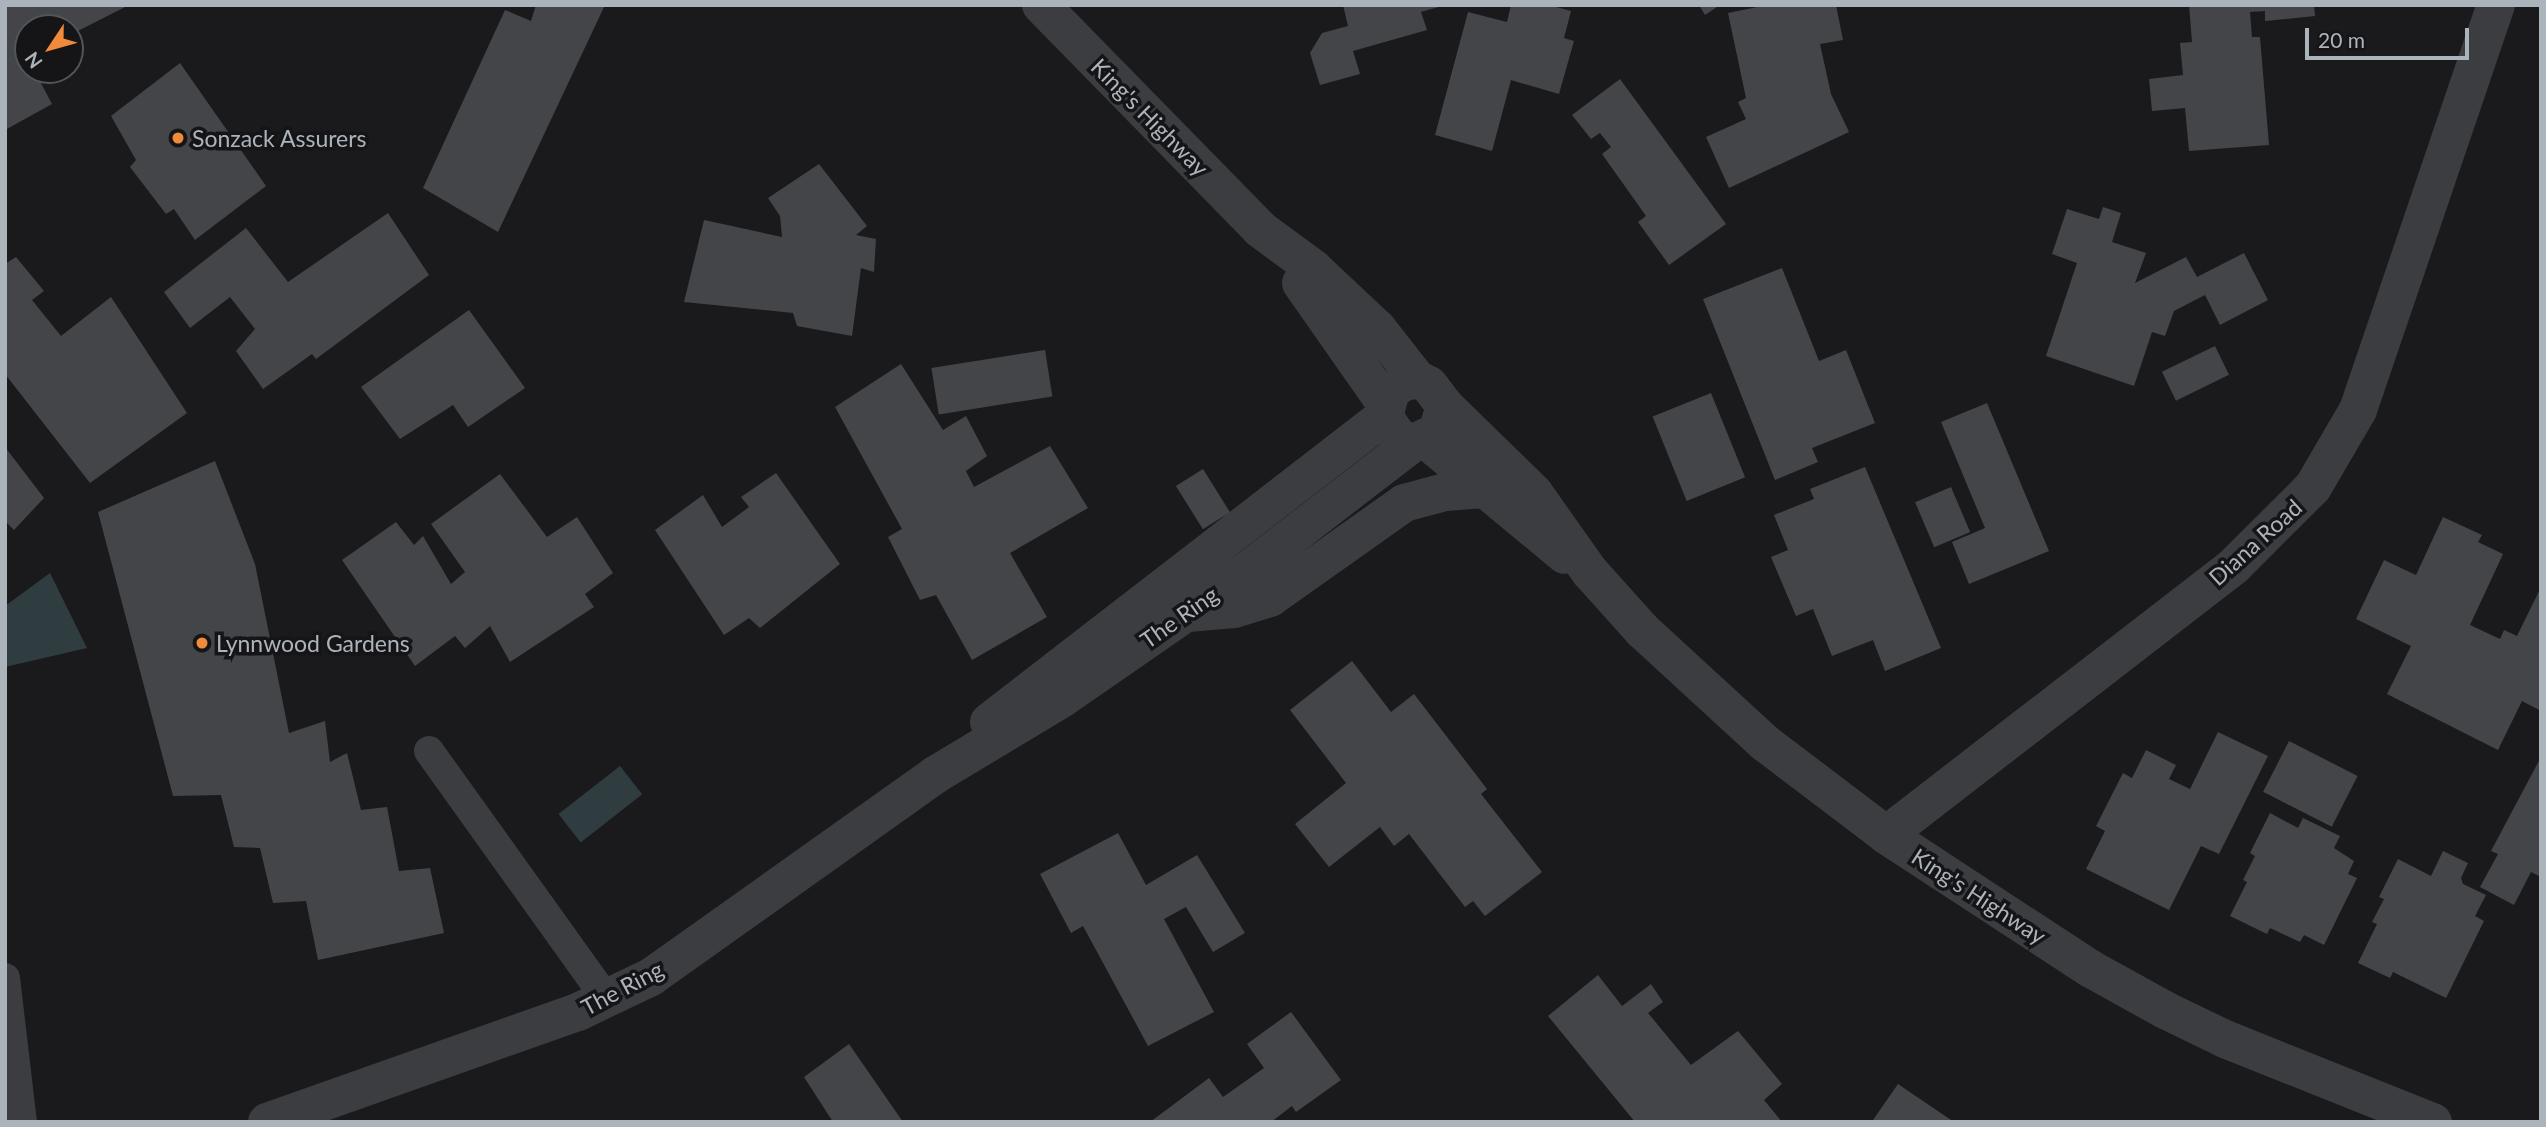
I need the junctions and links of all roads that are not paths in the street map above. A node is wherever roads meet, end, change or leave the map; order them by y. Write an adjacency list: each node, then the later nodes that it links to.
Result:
1 (2496, 5): 12 (street, Diana Road)
2 (1056, 10): 3 (street, King's Highway)
3 (1259, 229): 4 (street, King's Highway); 6 (street, King's Highway)
4 (1417, 379): 5 (street); 6 (street)
5 (1445, 406): 7 (street); 9 (street, King's Highway)
6 (1384, 410): 7 (street); 10 (street, The Ring)
7 (1419, 441): 8 (street, King's Highway); 10 (street, The Ring)
8 (1485, 489): 9 (street, King's Highway); 10 (street)
9 (1590, 572): 12 (street, King's Highway)
10 (1174, 599): 14 (street, The Ring)
11 (429, 751): 14 (lane)
12 (1886, 835): 17 (street, King's Highway)
13 (5, 978): 15 (lane)
14 (607, 1000): 16 (street, The Ring)
15 (22, 1122)
16 (267, 1122)
17 (2433, 1122)

